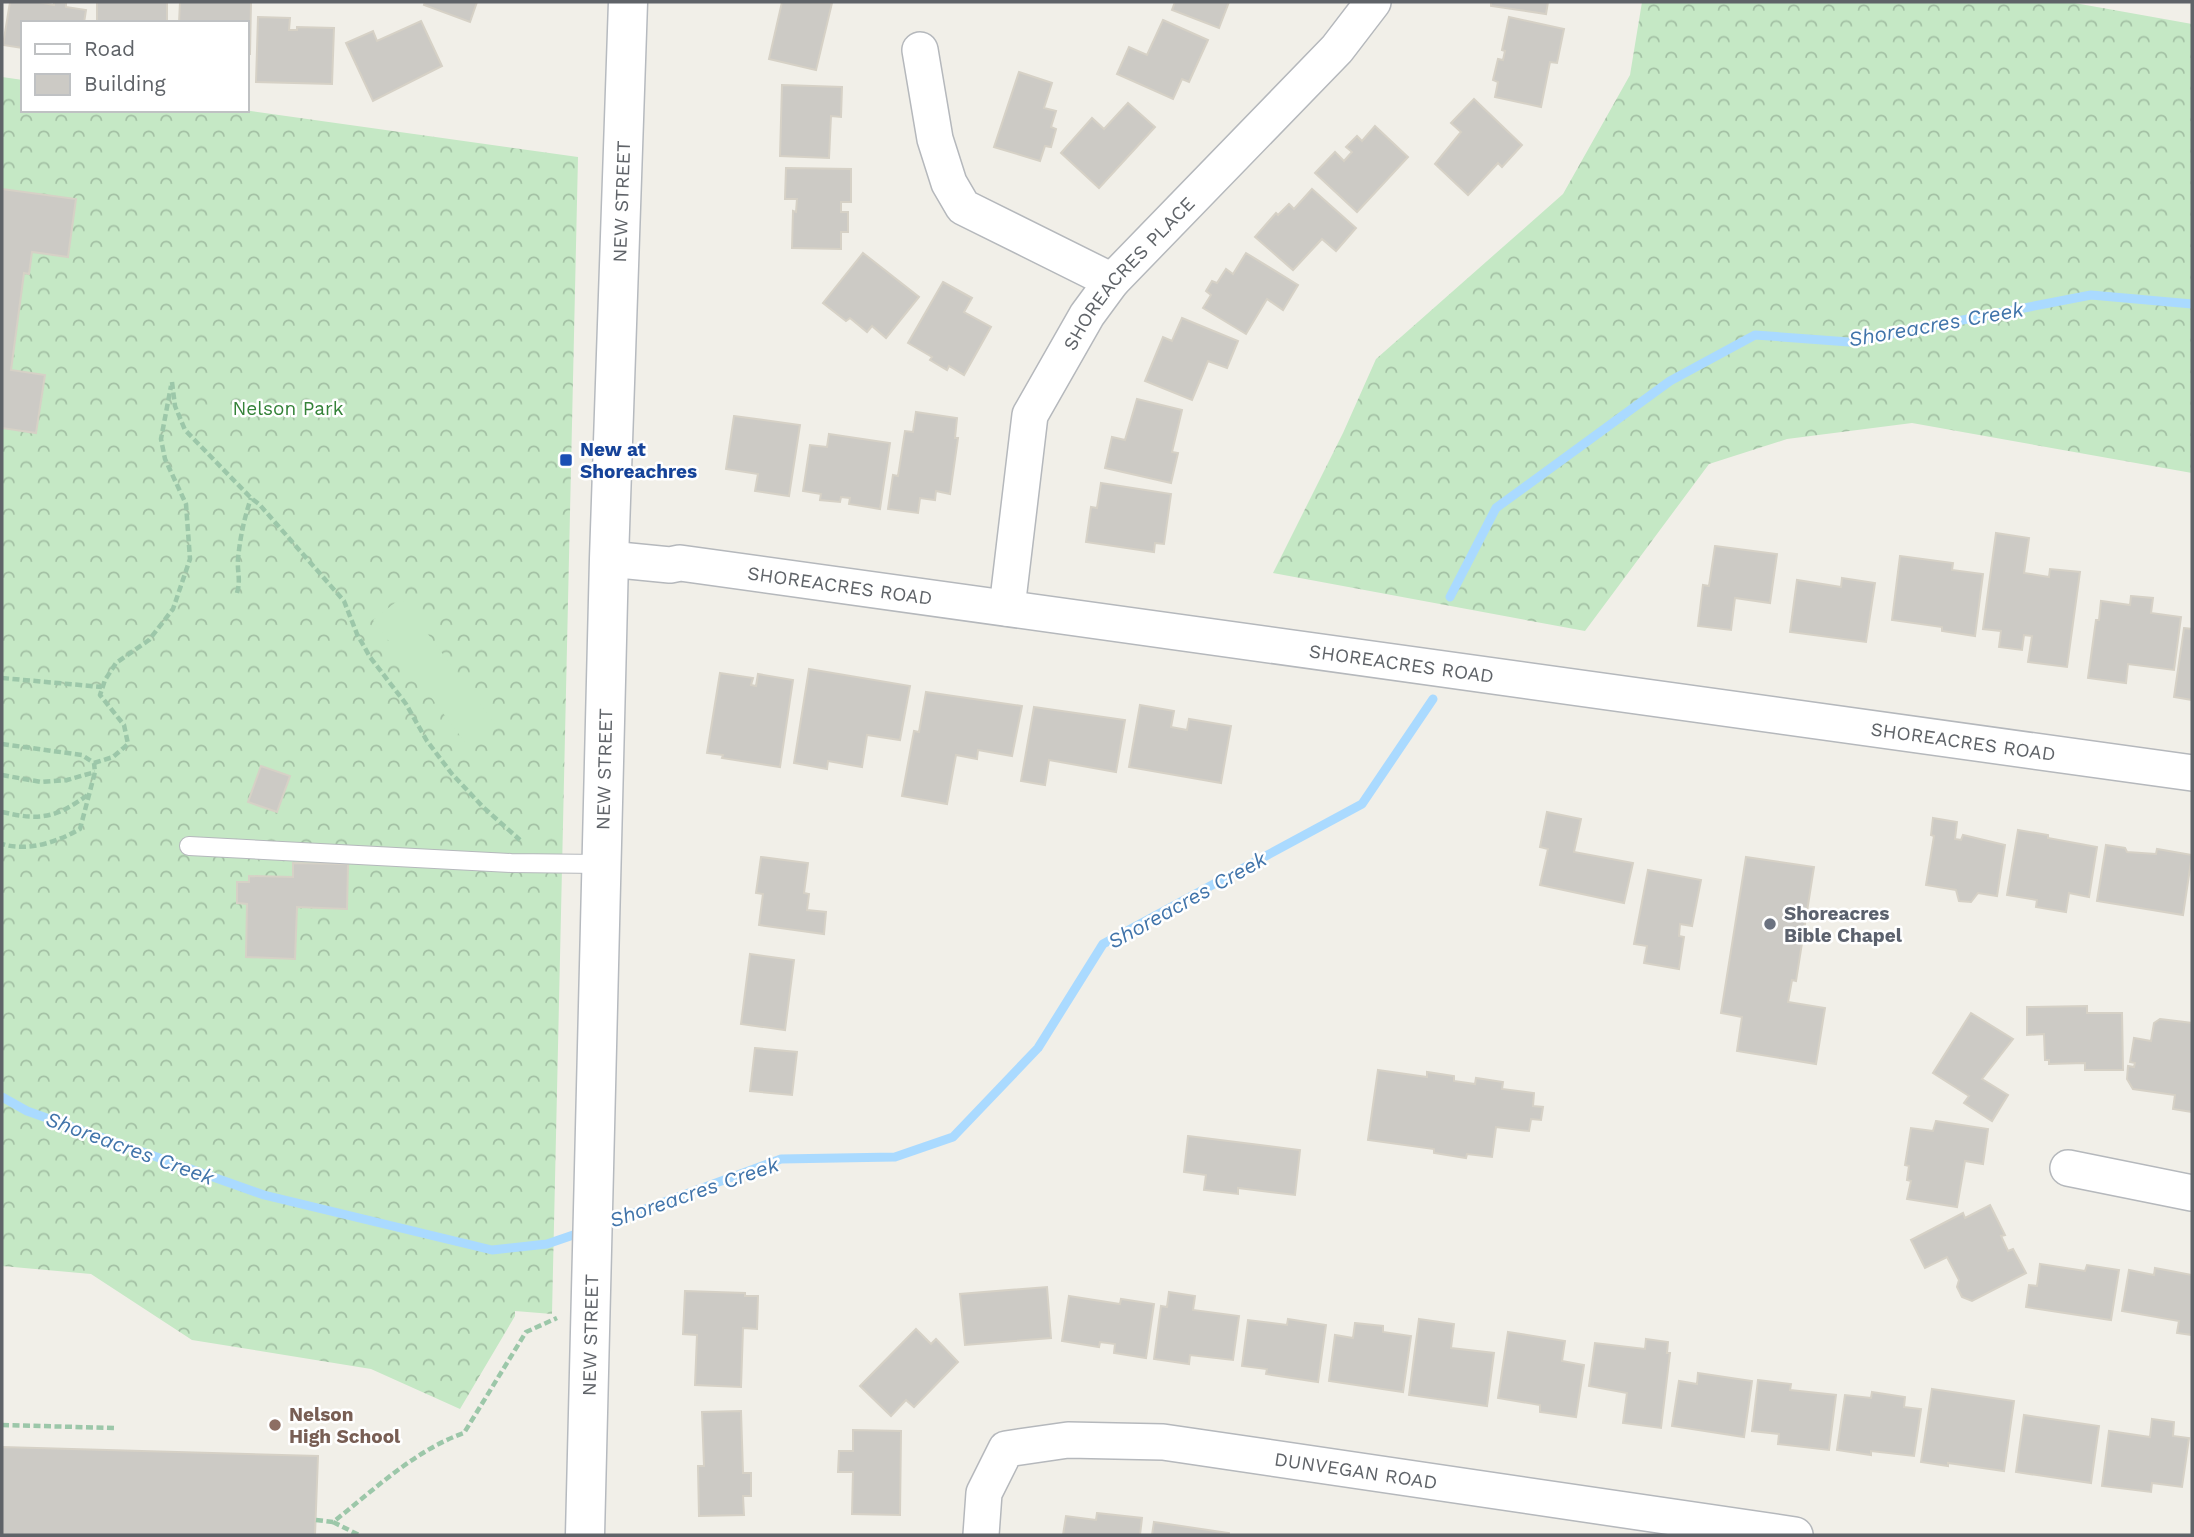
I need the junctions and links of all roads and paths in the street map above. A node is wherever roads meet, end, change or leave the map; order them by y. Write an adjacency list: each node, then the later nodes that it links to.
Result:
1 (628, 2): 6 (main road, NEW STREET)
2 (1373, 2): 4 (street, SHOREACRES PLACE)
3 (920, 50): 4 (street)
4 (1112, 281): 8 (street, SHOREACRES PLACE)
5 (251, 498): 7 (path); 10 (path); 18 (path)
6 (609, 559): 8 (street, SHOREACRES ROAD); 21 (main road, NEW STREET)
7 (237, 593)
8 (1007, 608): 14 (street, SHOREACRES ROAD)
9 (2, 678): 10 (path)
10 (102, 687): 12 (path)
11 (2, 744): 12 (path)
12 (94, 763): 13 (path)
13 (95, 772): 15 (path); 16 (path)
14 (2192, 773)
15 (2, 775)
16 (89, 794): 17 (path); 19 (path)
17 (2, 811)
18 (529, 840)
19 (2, 844)
20 (190, 846): 21 (lane)
21 (601, 864): 24 (main road, NEW STREET)
22 (2068, 1168): 23 (street)
23 (2192, 1193)
24 (591, 1286): 28 (path); 30 (main road, NEW STREET)
25 (2, 1425): 26 (path)
26 (115, 1428)
27 (316, 1520): 28 (path)
28 (333, 1522): 29 (path)
29 (359, 1535)
30 (585, 1535)
31 (981, 1535): 32 (street, DUNVEGAN ROAD)
32 (1796, 1535)

